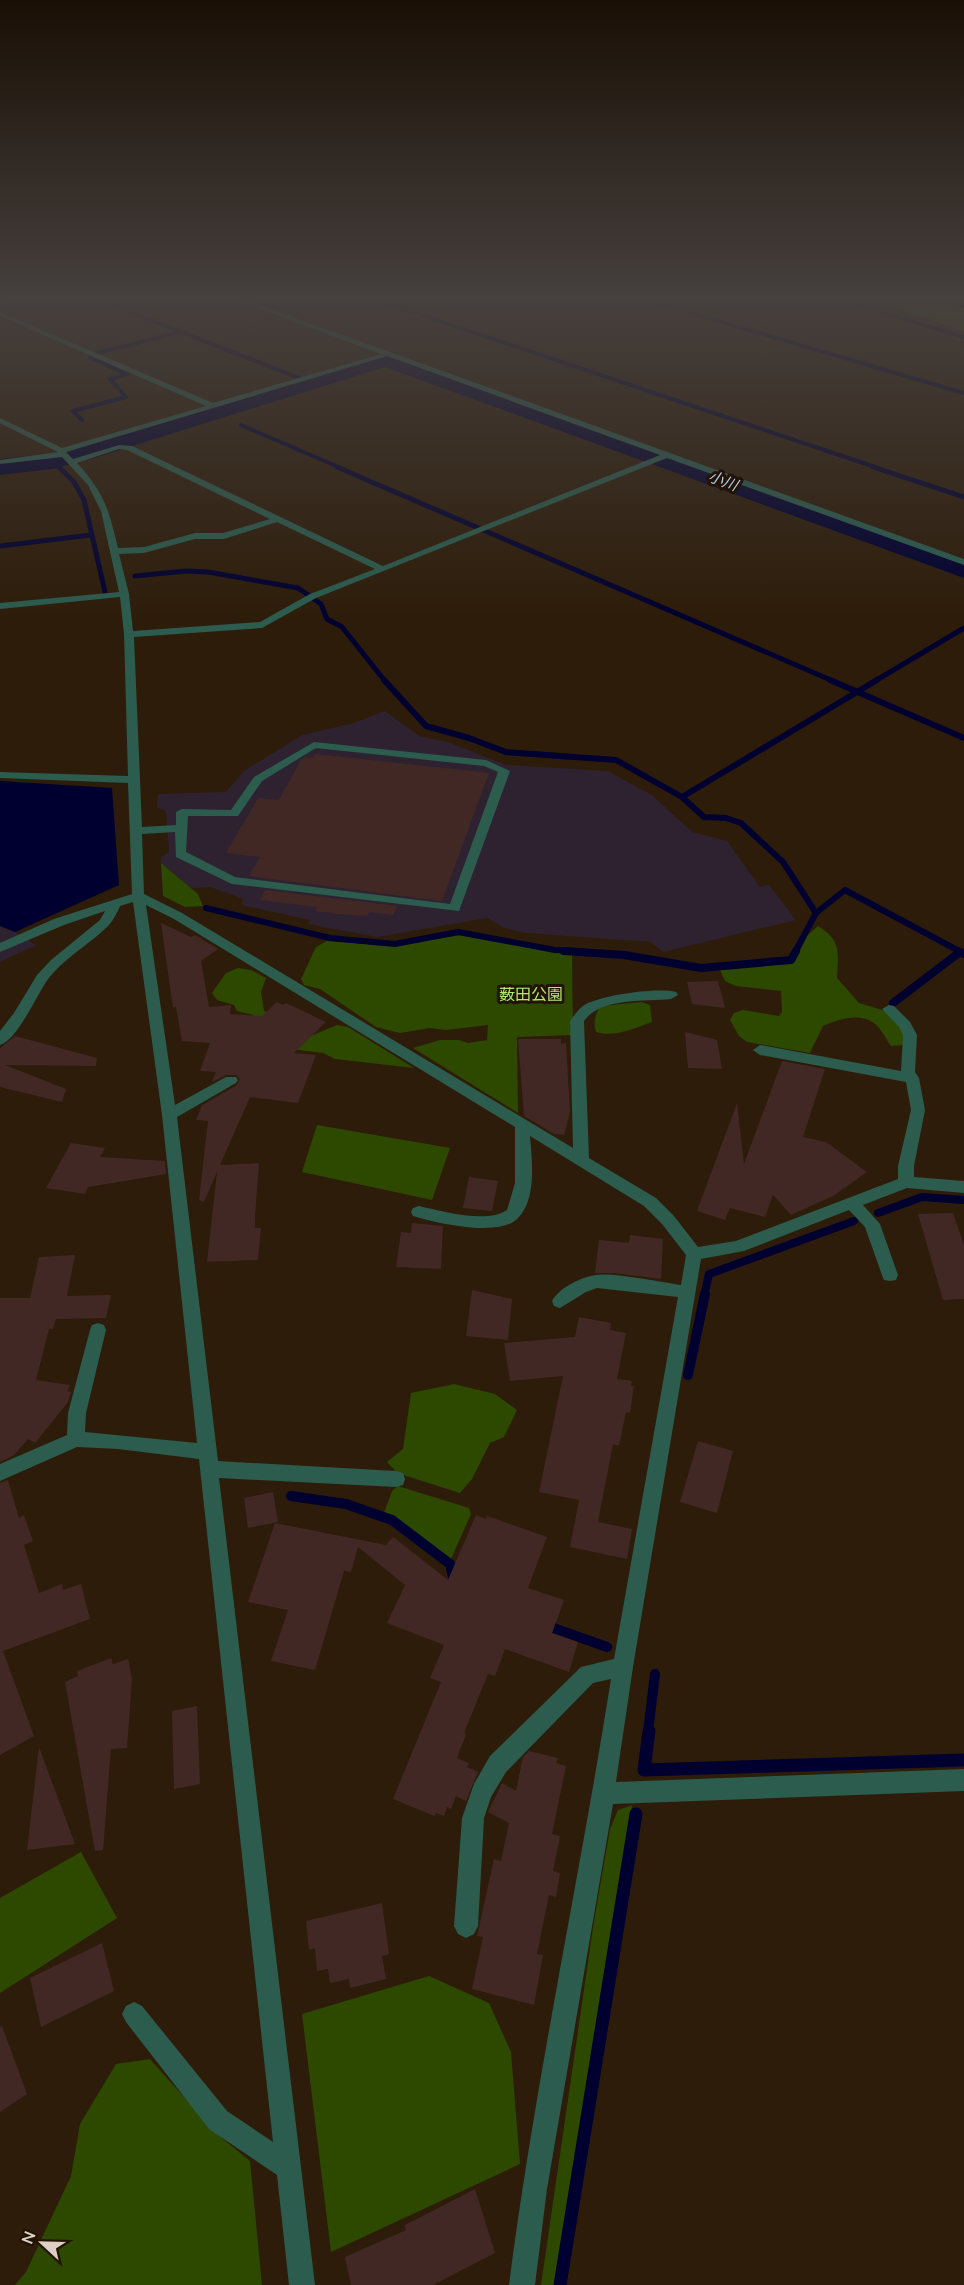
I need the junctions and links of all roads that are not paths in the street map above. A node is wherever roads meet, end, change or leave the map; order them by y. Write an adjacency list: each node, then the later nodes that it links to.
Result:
1 (213, 406): 5 (street)
2 (533, 406): 4 (street)
3 (0, 420): 5 (street)
4 (669, 454): 9 (street); 10 (street)
5 (66, 457): 6 (street); 7 (street); 8 (street)
6 (0, 462)
7 (278, 519): 8 (street); 10 (street)
8 (114, 552): 11 (street)
9 (964, 562)
10 (383, 569): 13 (street)
11 (124, 594): 12 (street); 13 (street)
12 (0, 606)
13 (129, 634): 15 (street)
14 (0, 775): 15 (street)
15 (132, 780): 17 (street)
16 (182, 828): 16 (street); 17 (street)
17 (135, 831): 18 (street)
18 (138, 896): 19 (street); 27 (street); 28 (street)
19 (114, 904): 20 (street); 23 (street)
20 (0, 948)
21 (670, 995): 29 (street)
22 (889, 1009): 25 (street)
23 (0, 1040)
24 (760, 1050): 25 (street)
25 (912, 1078): 30 (street)
26 (231, 1080): 27 (street)
27 (169, 1115): 40 (street)
28 (522, 1124): 29 (street); 33 (street)
29 (581, 1160): 34 (street)
30 (906, 1182): 31 (street); 32 (street)
31 (964, 1187)
32 (852, 1203): 34 (street); 35 (street)
33 (420, 1212)
34 (694, 1254): 36 (street)
35 (890, 1275)
36 (687, 1292): 37 (street); 43 (street)
37 (560, 1301)
38 (98, 1330): 39 (street)
39 (76, 1439): 40 (street); 41 (street)
40 (207, 1460): 42 (street); 48 (street)
41 (0, 1473)
42 (396, 1479)
43 (623, 1667): 45 (street); 46 (street)
44 (964, 1780): 45 (street)
45 (604, 1793): 50 (street)
46 (466, 1926)
47 (134, 2014): 48 (street)
48 (289, 2168): 49 (street)
49 (302, 2285)
50 (522, 2285)

